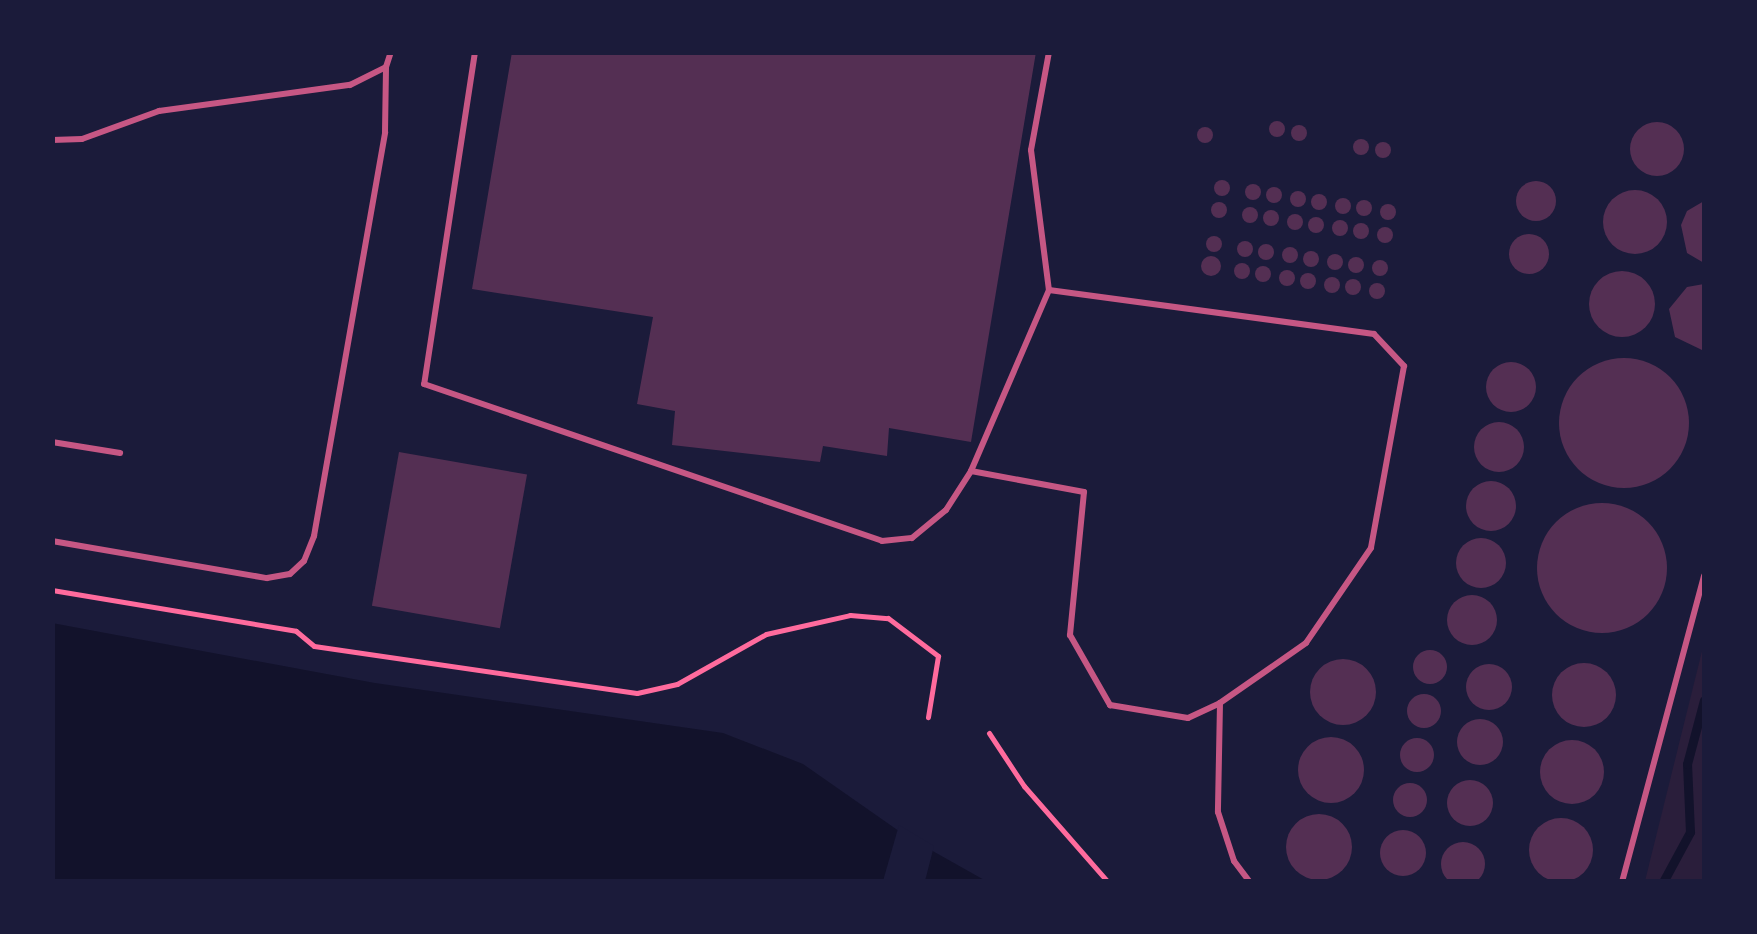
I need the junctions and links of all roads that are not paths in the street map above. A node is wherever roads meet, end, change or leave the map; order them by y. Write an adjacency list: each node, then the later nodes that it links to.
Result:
1 (391, 52): 4 (lane)
2 (475, 52): 9 (lane)
3 (1048, 52): 6 (lane)
4 (386, 67): 5 (lane); 10 (lane)
5 (52, 140)
6 (1049, 290): 9 (lane); 12 (lane)
7 (52, 442): 8 (lane)
8 (120, 453)
9 (971, 471): 12 (lane)
10 (52, 541)
11 (1704, 576): 14 (lane)
12 (1220, 703): 13 (lane)
13 (1250, 882)
14 (1622, 882)

